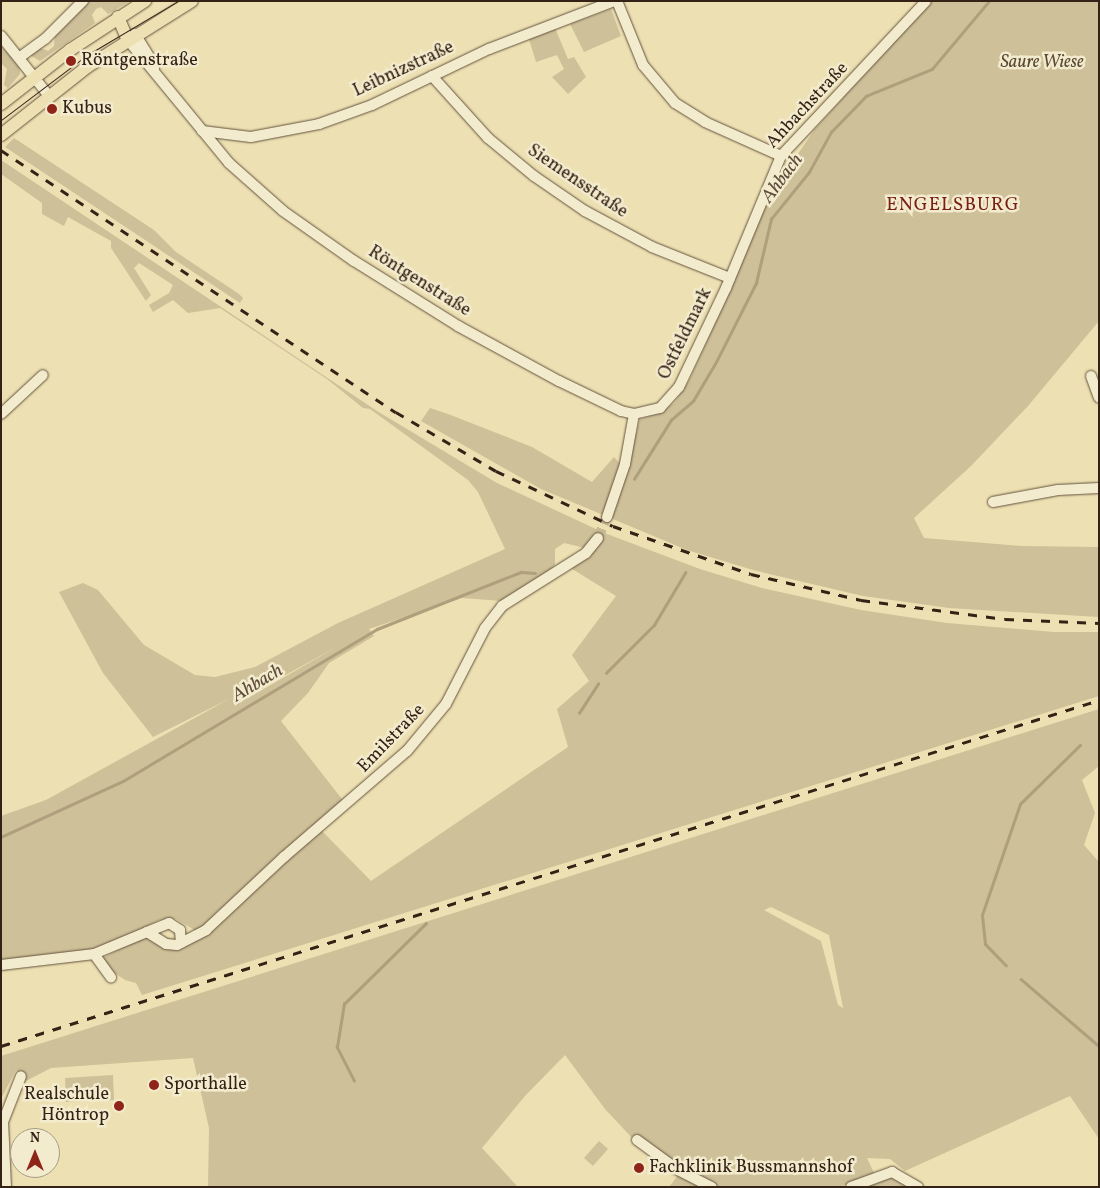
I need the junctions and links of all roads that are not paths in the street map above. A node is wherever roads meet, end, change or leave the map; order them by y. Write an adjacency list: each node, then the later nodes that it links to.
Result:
1 (83, 1): 10 (street)
2 (145, 1): 7 (main road)
3 (192, 1): 9 (main road)
4 (615, 1): 6 (street, Leibnizstraße); 17 (street, Leibnizstraße)
5 (926, 1): 17 (street, Ahbachstraße)
6 (599, 4): 12 (street, Leibnizstraße)
7 (118, 17): 9 (main road); 11 (main road)
8 (1, 36): 10 (street)
9 (131, 37): 13 (main road); 15 (street, Röntgenstraße)
10 (24, 54): 11 (street)
11 (35, 76): 13 (street); 14 (main road)
12 (432, 76): 15 (street, Leibnizstraße); 18 (street, Siemensstraße)
13 (49, 96): 16 (main road)
14 (1, 104)
15 (202, 131): 23 (street, Röntgenstraße)
16 (1, 135)
17 (781, 156): 18 (street, Ahbachstraße)
18 (730, 278): 23 (street, Ostfeldmark)
19 (43, 375): 22 (street)
20 (1091, 376): 21 (street)
21 (1099, 398)
22 (1, 414)
23 (634, 414): 26 (street)
24 (1099, 488): 25 (street)
25 (993, 502)
26 (607, 517)
27 (598, 538): 29 (street, Emilstraße)
28 (147, 932): 29 (street); 29 (street); 30 (street)
29 (182, 943)
30 (94, 954): 31 (street); 32 (street)
31 (1, 965)
32 (111, 977)
33 (21, 1076): 34 (street)
34 (5, 1105): 36 (street)
35 (637, 1140): 37 (street)
36 (6, 1187)
37 (712, 1187)
38 (850, 1187): 39 (street)
39 (918, 1187)

